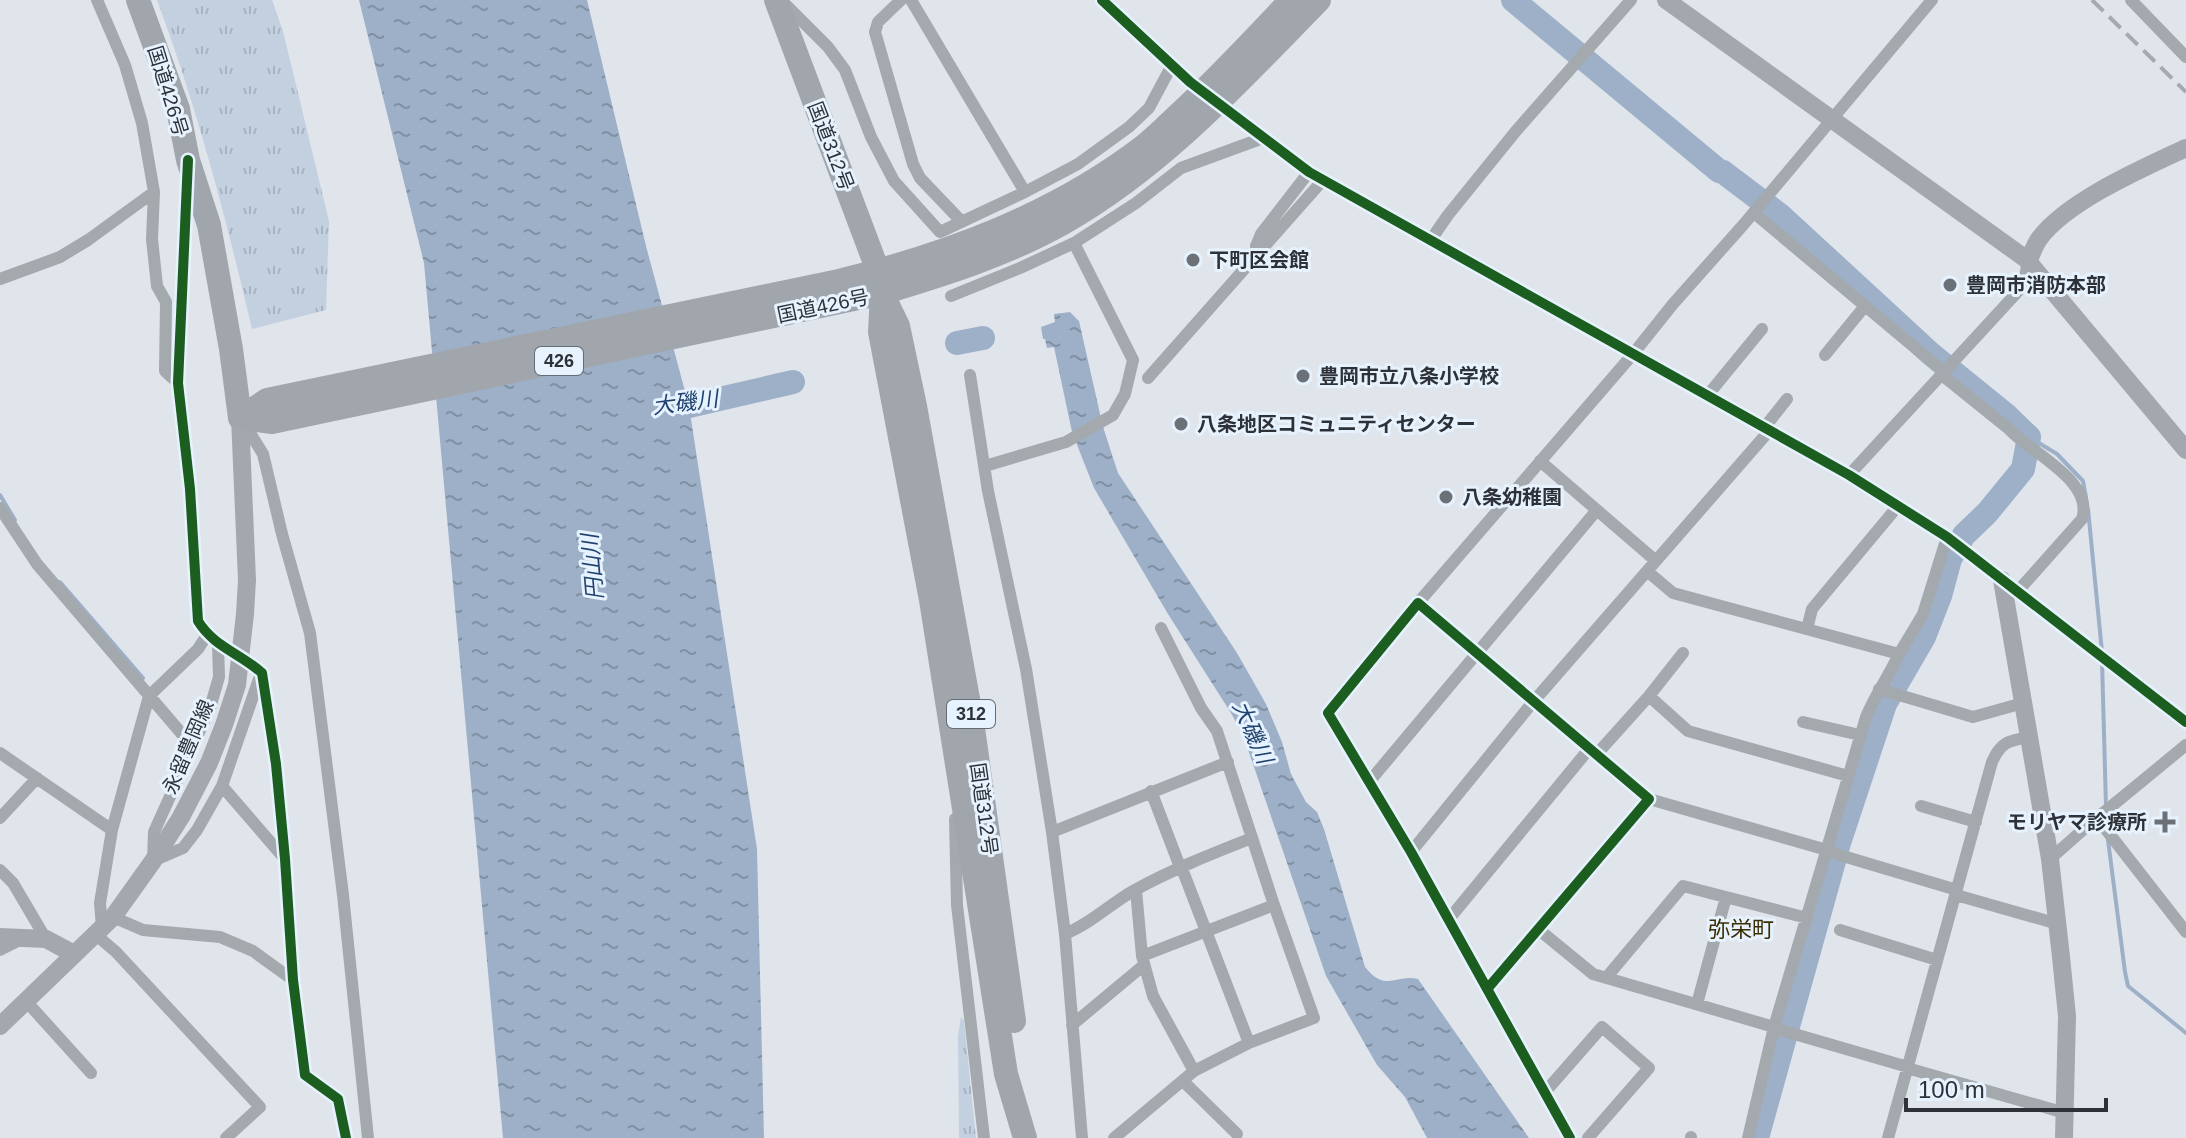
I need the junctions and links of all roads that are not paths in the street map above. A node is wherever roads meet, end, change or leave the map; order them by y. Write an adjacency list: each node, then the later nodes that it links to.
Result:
1 (97, 0): 22 (street)
2 (138, 0): 19 (highway, 国道426号)
3 (778, 0): 29 (street); 32 (highway, 国道312号 / 312)
4 (901, 0): 25 (street)
5 (911, 0): 23 (street)
6 (1102, 0): 14 (street)
7 (1291, 0): 15 (highway, 国道426号 / 426)
8 (1319, 0): 15 (highway, 国道426号 / 426)
9 (1631, 0): 26 (street)
10 (1666, 0): 16 (street)
11 (1932, 0): 16 (street)
12 (2131, 0): 13 (street)
13 (2186, 57)
14 (1172, 65): 15 (street); 23 (street)
15 (1210, 98): 17 (street); 29 (highway, 国道426号 / 426)
16 (1831, 120): 24 (street); 30 (street)
17 (1263, 138): 20 (street); 27 (street)
18 (2186, 148): 30 (street)
19 (188, 160): 41 (street); 44 (highway, 国道426号)
20 (1309, 172): 21 (street); 28 (street)
21 (1323, 180): 26 (street); 28 (street)
22 (154, 192): 31 (street); 41 (street)
23 (1025, 192): 25 (street)
24 (1754, 213): 34 (street); 36 (street)
25 (962, 222): 29 (street)
26 (1430, 241): 36 (street)
27 (1074, 243): 29 (street); 48 (street)
28 (1258, 253): 40 (street)
29 (953, 260): 32 (highway, 国道426号 / 426); 33 (street)
30 (2028, 262): 38 (street); 46 (street)
31 (0, 279)
32 (880, 282): 44 (highway, 国道426号 / 426); 141 (highway, 国道312号 / 312); 142 (highway, 国道312号 / 312)
33 (951, 296)
34 (1865, 306): 37 (street); 38 (street)
35 (1762, 329): 42 (street)
36 (1633, 354): 42 (street); 47 (street)
37 (1825, 355)
38 (1943, 374): 49 (street); 58 (street)
39 (970, 375): 48 (street)
40 (1148, 378)
41 (178, 383): 62 (street)
42 (1707, 396): 45 (street)
43 (1787, 399): 45 (street)
44 (240, 418): 98 (street, 永留豊岡線); 139 (street)
45 (1766, 430): 49 (street); 56 (street)
46 (2186, 450)
47 (1540, 461): 52 (street); 59 (street)
48 (985, 466): 92 (street)
49 (1849, 475): 50 (street)
50 (1898, 506): 54 (street); 61 (street)
51 (0, 508): 53 (street)
52 (1597, 510): 56 (street); 64 (street)
53 (15, 534): 55 (street); 67 (street)
54 (1947, 537): 58 (street); 65 (street)
55 (0, 538)
56 (1656, 561): 57 (street)
57 (1647, 571): 61 (street); 69 (street)
58 (2010, 586): 70 (street); 72 (street)
59 (1418, 603): 64 (street); 82 (street)
60 (1161, 628): 79 (street)
61 (1807, 629): 65 (street)
62 (207, 635): 67 (street); 76 (street)
63 (1683, 653): 68 (street)
64 (1477, 654): 69 (street); 82 (street)
65 (1899, 654): 66 (street)
66 (1887, 692): 70 (street); 73 (street)
67 (149, 696): 76 (street); 91 (street)
68 (1649, 696): 77 (street); 80 (street)
69 (1533, 702): 77 (street); 94 (street)
70 (2023, 703): 74 (street)
71 (1803, 722): 73 (street)
72 (2186, 722)
73 (1860, 735): 80 (street)
74 (2029, 737): 90 (street); 97 (street)
75 (2186, 745): 88 (street)
76 (193, 747): 98 (street)
77 (1593, 752): 85 (street); 106 (street)
78 (0, 753): 81 (street)
79 (1228, 762): 84 (street); 93 (street)
80 (1848, 776): 95 (street)
81 (37, 778): 87 (street); 91 (street)
82 (1369, 782): 94 (street)
83 (222, 786): 96 (street); 96 (street); 98 (street)
84 (1151, 791): 92 (street); 99 (street)
85 (1649, 799): 95 (street); 109 (street)
86 (1921, 806): 90 (street)
87 (3, 810)
88 (2097, 818): 97 (street); 112 (street)
89 (955, 819): 140 (street)
90 (1976, 822): 102 (street)
91 (112, 830): 108 (street)
92 (1052, 832): 113 (street)
93 (1252, 838): 99 (street); 104 (street)
94 (1411, 852): 106 (street)
95 (1832, 852): 102 (street); 105 (street)
96 (285, 859): 122 (street)
97 (2050, 859): 107 (street)
98 (153, 861): 108 (street, 永留豊岡線)
99 (1180, 866): 101 (street); 111 (street)
100 (0, 870): 116 (street)
101 (1136, 890): 113 (street); 119 (street)
102 (1956, 892): 107 (street); 120 (street)
103 (1726, 897): 105 (street); 121 (street); 125 (street)
104 (1274, 905): 111 (street); 129 (street)
105 (1807, 918): 128 (street)
106 (1449, 919): 123 (street)
107 (2058, 924): 135 (street)
108 (103, 926): 118 (street, 永留豊岡線); 122 (street); 137 (street)
109 (1538, 929): 121 (street); 123 (street)
110 (1840, 930): 120 (street)
111 (1206, 931): 119 (street); 129 (street)
112 (2186, 932)
113 (1065, 934): 126 (street)
114 (0, 937): 115 (street)
115 (25, 937): 116 (street); 117 (street)
116 (46, 939): 118 (street)
117 (0, 950)
118 (74, 954): 124 (street, 永留豊岡線)
119 (1143, 960): 126 (street); 131 (street)
120 (1937, 960): 130 (street)
121 (1606, 978): 125 (street)
122 (293, 980): 138 (street)
123 (1488, 988): 134 (street)
124 (26, 1001): 127 (street, 永留豊岡線); 132 (street)
125 (1697, 1004): 128 (street)
126 (1072, 1025): 143 (street)
127 (0, 1026)
128 (1782, 1030): 130 (street); 147 (street)
129 (1249, 1043): 131 (street)
130 (1907, 1067): 135 (street); 148 (street)
131 (1194, 1071): 133 (street)
132 (91, 1073)
133 (1183, 1081): 136 (street); 144 (street)
134 (1545, 1092): 145 (street); 146 (street)
135 (2065, 1113): 149 (street)
136 (1237, 1134)
137 (226, 1138)
138 (346, 1138)
139 (368, 1138)
140 (984, 1138)
141 (1025, 1138)
142 (1042, 1138)
143 (1082, 1138)
144 (1114, 1138)
145 (1570, 1138)
146 (1588, 1138)
147 (1748, 1138)
148 (1888, 1138)
149 (2064, 1138)

